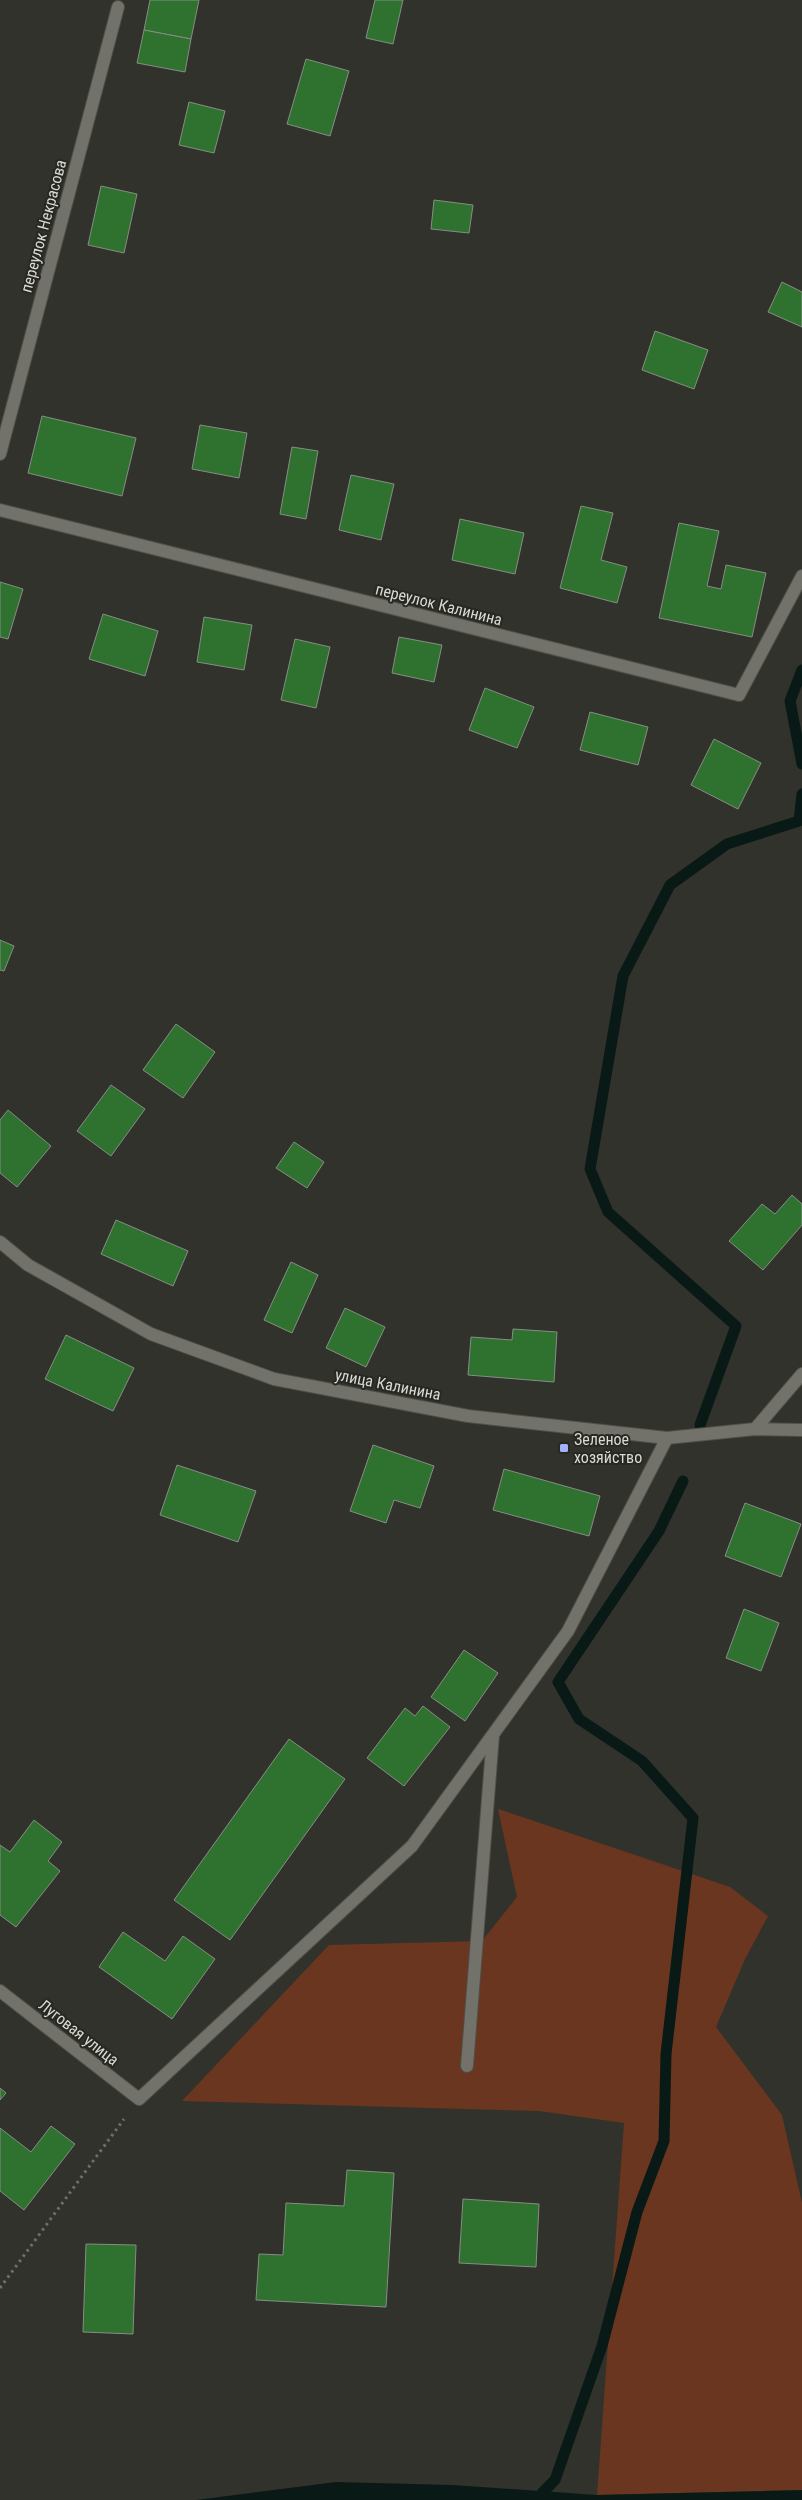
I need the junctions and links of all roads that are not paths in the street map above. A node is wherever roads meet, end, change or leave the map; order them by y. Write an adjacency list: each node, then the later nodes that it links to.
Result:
1 (118, 7): 2 (street, переулок Некрасова)
2 (0, 454)
3 (0, 510): 4 (street, переулок Калинина)
4 (802, 576)
5 (0, 1242): 9 (street, улица Калинина)
6 (802, 1374): 7 (street)
7 (755, 1429): 8 (street, улица Калинина); 9 (street, улица Калинина)
8 (802, 1430)
9 (667, 1438): 10 (street)
10 (493, 1735): 11 (street, Луговая улица); 12 (street)
11 (0, 1991)
12 (467, 2066)

